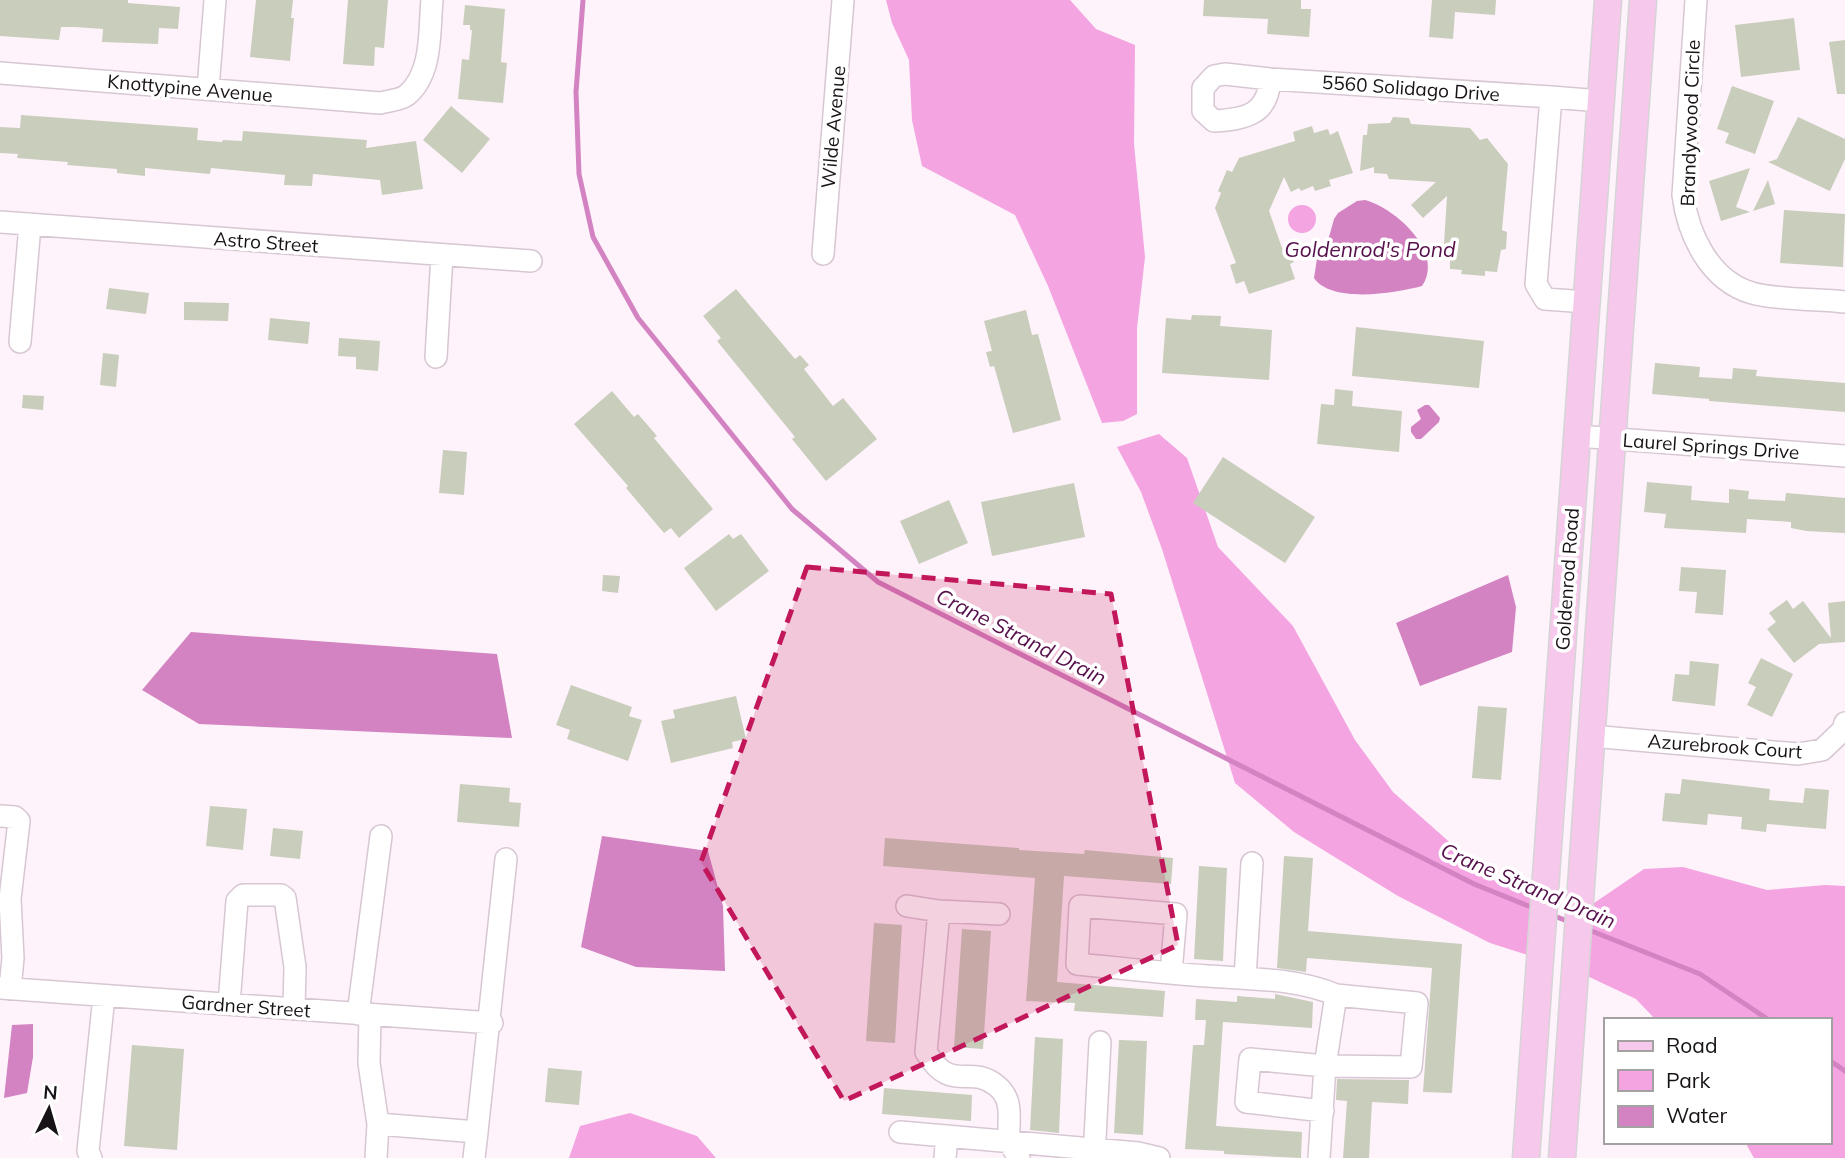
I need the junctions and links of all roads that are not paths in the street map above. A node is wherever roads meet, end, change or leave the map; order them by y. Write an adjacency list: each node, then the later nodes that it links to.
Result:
1 (215, 0): 9 (street)
2 (432, 0): 9 (street, Knottypine Avenue)
3 (843, 0): 14 (street, Wilde Avenue)
4 (1608, 0): 11 (main road, Goldenrod Road)
5 (1643, 0): 22 (main road, Goldenrod Road)
6 (1696, 0): 18 (street, Brandywood Circle)
7 (0, 73): 9 (street, Knottypine Avenue)
8 (1270, 79): 10 (street, 5560 Solidago Drive)
9 (208, 89)
10 (1551, 97): 11 (street, 5560 Solidago Drive); 17 (street)
11 (1601, 101): 17 (main road, Goldenrod Road)
12 (0, 222): 13 (street, Astro Street)
13 (30, 225): 15 (street, Astro Street); 19 (street)
14 (823, 254)
15 (442, 255): 16 (street, Astro Street); 20 (street)
16 (531, 261)
17 (1587, 302): 21 (main road, Goldenrod Road)
18 (1845, 302)
19 (20, 342)
20 (436, 357)
21 (1577, 436): 22 (street, Laurel Springs Drive); 24 (main road, Goldenrod Road)
22 (1611, 439): 23 (street, Laurel Springs Drive); 26 (main road, Goldenrod Road)
23 (1845, 456)
24 (1573, 497): 26 (main road); 30 (main road, Goldenrod Road)
25 (1845, 723): 26 (street, Azurebrook Court)
26 (1591, 736): 30 (main road, Goldenrod Road)
27 (0, 816): 38 (street)
28 (381, 836): 43 (street)
29 (506, 859): 44 (street)
30 (1564, 862): 35 (main road, Goldenrod Road); 35 (main road, Goldenrod Road)
31 (1252, 863): 37 (street)
32 (907, 906): 33 (street)
33 (939, 911): 34 (street); 52 (street)
34 (999, 914)
35 (1559, 947): 60 (main road, Goldenrod Road); 61 (main road, Goldenrod Road)
36 (1171, 973): 36 (street); 37 (street)
37 (1245, 978): 39 (street)
38 (5, 989): 40 (street, Gardner Street)
39 (1336, 995): 46 (street); 46 (street)
40 (104, 996): 41 (street, Gardner Street); 54 (street)
41 (229, 1004): 42 (street, Gardner Street); 42 (street)
42 (294, 1009): 43 (street, Gardner Street)
43 (364, 1014): 44 (street, Gardner Street); 48 (street)
44 (490, 1023): 49 (street)
45 (1100, 1042): 53 (street)
46 (1325, 1066): 47 (street); 47 (street)
47 (1323, 1111): 59 (street)
48 (378, 1124): 49 (street); 55 (street)
49 (477, 1132): 56 (street)
50 (900, 1132): 51 (street)
51 (947, 1136): 52 (street); 57 (street)
52 (1014, 1150): 53 (street)
53 (1095, 1153): 58 (street)
54 (91, 1158)
55 (376, 1158)
56 (474, 1158)
57 (945, 1158)
58 (1159, 1158)
59 (1319, 1158)
60 (1526, 1158)
61 (1562, 1158)

